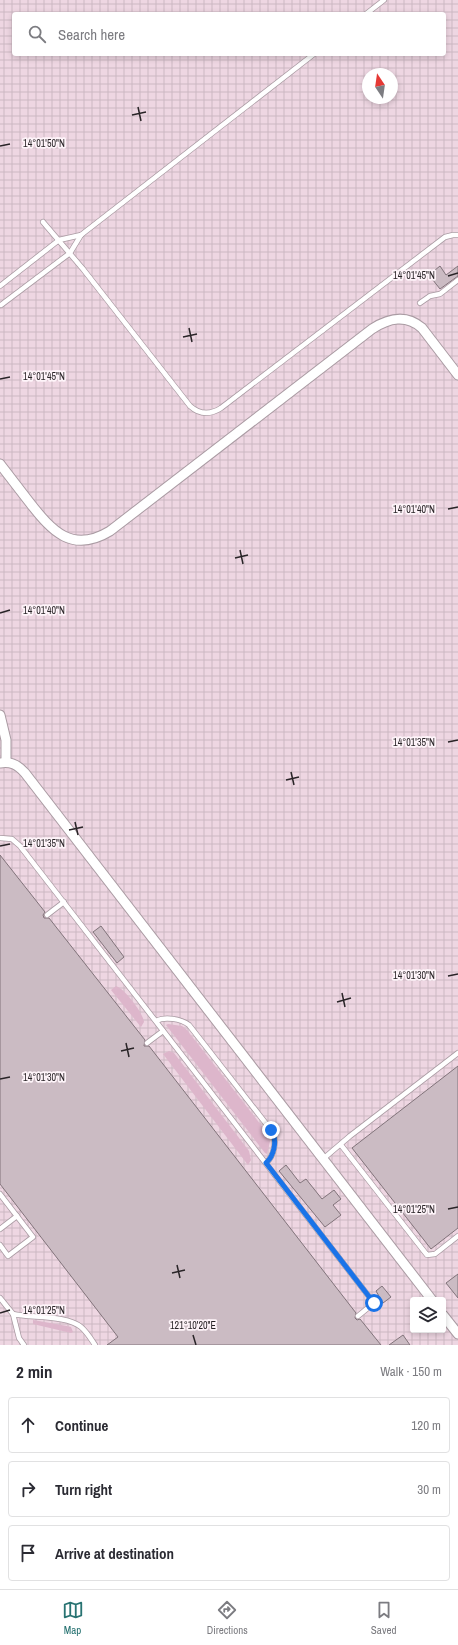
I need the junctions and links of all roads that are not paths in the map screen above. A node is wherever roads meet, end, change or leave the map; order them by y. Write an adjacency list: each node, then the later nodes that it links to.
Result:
1 (384, 0): 2 (lane)
2 (369, 12)
3 (311, 56): 5 (lane)
4 (43, 222): 7 (lane)
5 (81, 235): 7 (lane); 8 (lane)
6 (458, 235): 8 (lane)
7 (59, 240): 8 (lane); 10 (lane)
8 (70, 253): 12 (lane)
9 (458, 280): 11 (lane)
10 (0, 286)
11 (420, 302)
12 (1, 305)
13 (458, 375): 14 (street)
14 (0, 464)
15 (0, 715): 16 (street)
16 (3, 762): 25 (street)
17 (0, 838): 18 (lane)
18 (64, 902): 19 (lane); 20 (lane)
19 (47, 915)
20 (156, 1022): 21 (lane); 26 (lane)
21 (163, 1031): 22 (lane); 26 (lane)
22 (147, 1043)
23 (458, 1053): 24 (lane)
24 (341, 1145): 25 (lane); 30 (lane)
25 (323, 1159): 32 (street)
26 (266, 1163): 35 (lane)
27 (0, 1195): 28 (lane)
28 (17, 1216): 29 (lane); 31 (lane)
29 (0, 1229)
30 (458, 1236)
31 (0, 1245)
32 (430, 1297)
33 (0, 1298): 34 (lane)
34 (13, 1314): 38 (lane); 39 (lane)
35 (358, 1316)
36 (446, 1319): 37 (street)
37 (458, 1334)
38 (24, 1345)
39 (95, 1345)

